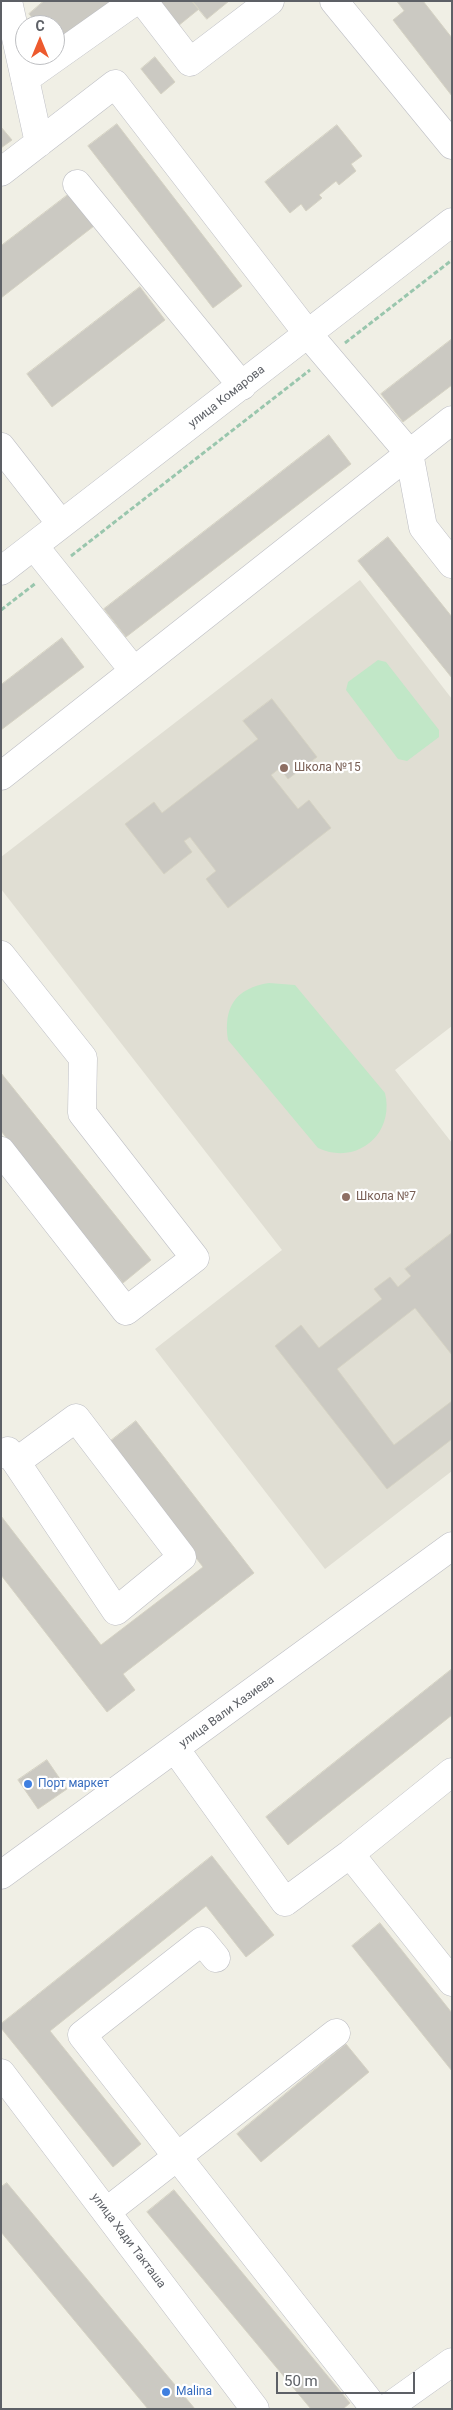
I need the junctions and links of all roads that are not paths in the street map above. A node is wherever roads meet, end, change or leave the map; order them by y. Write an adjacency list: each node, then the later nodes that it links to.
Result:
1 (8, 1): 6 (street)
2 (135, 1): 6 (street)
3 (142, 1): 4 (street)
4 (270, 1)
5 (334, 1): 8 (street)
6 (25, 79): 7 (street)
7 (39, 143): 9 (street); 12 (street)
8 (452, 145)
9 (1, 172)
10 (77, 184): 13 (street)
11 (452, 222): 12 (street, улица Комарова)
12 (308, 334): 13 (street, улица Комарова); 16 (street)
13 (242, 386): 17 (street, улица Комарова)
14 (452, 420): 16 (street)
15 (1, 447): 17 (street)
16 (409, 453): 19 (street); 21 (street)
17 (61, 524): 18 (street, улица Комарова)
18 (34, 546): 20 (street, улица Комарова); 21 (street)
19 (452, 564)
20 (1, 571)
21 (134, 671): 22 (street)
22 (1, 776)
23 (1, 955): 24 (street)
24 (1, 1151)
25 (8, 1458): 25 (street)
26 (452, 1546): 27 (street, улица Вали Хазиева)
27 (176, 1750): 29 (street); 30 (street, улица Вали Хазиева)
28 (452, 1772): 29 (street)
29 (350, 1854): 32 (street)
30 (1, 1876)
31 (216, 1958): 35 (street)
32 (452, 1982)
33 (336, 2033): 35 (street)
34 (1, 2073): 36 (street, улица Хади Такташа)
35 (178, 2156): 36 (street); 39 (street)
36 (106, 2212): 38 (street, улица Хади Такташа)
37 (452, 2362): 40 (street)
38 (255, 2409)
39 (375, 2409)
40 (386, 2409)

